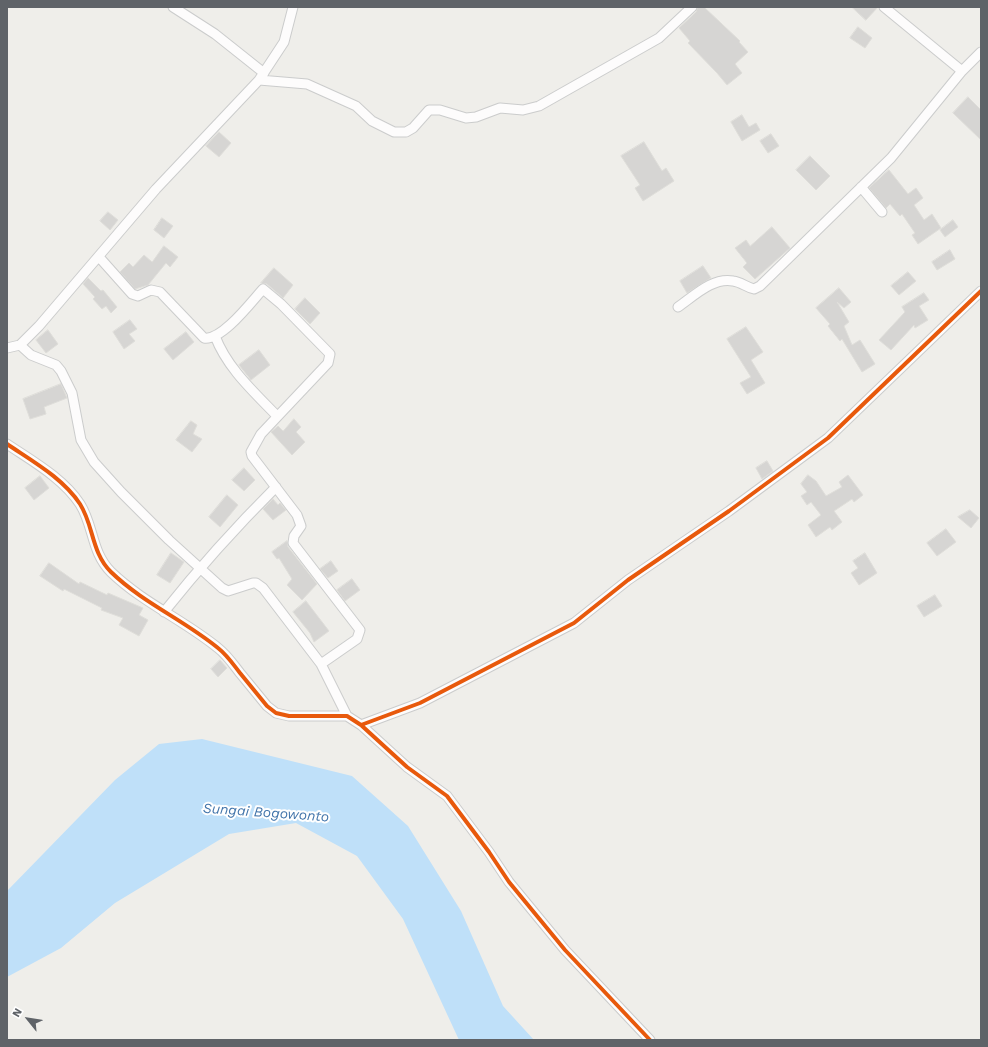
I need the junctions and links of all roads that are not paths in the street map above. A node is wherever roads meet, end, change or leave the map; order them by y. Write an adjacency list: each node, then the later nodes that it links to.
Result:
1 (173, 7): 7 (street)
2 (293, 7): 7 (street)
3 (692, 7): 7 (street)
4 (884, 7): 6 (street)
5 (981, 52): 6 (street)
6 (962, 71): 8 (street)
7 (262, 76): 10 (street)
8 (861, 187): 9 (street); 12 (street)
9 (882, 212)
10 (99, 257): 13 (street); 14 (street)
11 (981, 291): 23 (street)
12 (678, 307)
13 (215, 336): 16 (street); 16 (street)
14 (20, 345): 15 (street); 19 (street)
15 (7, 348)
16 (277, 416): 18 (street)
17 (7, 444): 20 (street)
18 (276, 487): 19 (street); 21 (street)
19 (200, 568): 20 (street); 21 (street)
20 (164, 612): 22 (street)
21 (321, 664): 22 (street)
22 (347, 716): 23 (street)
23 (362, 725): 24 (street)
24 (650, 1040)

